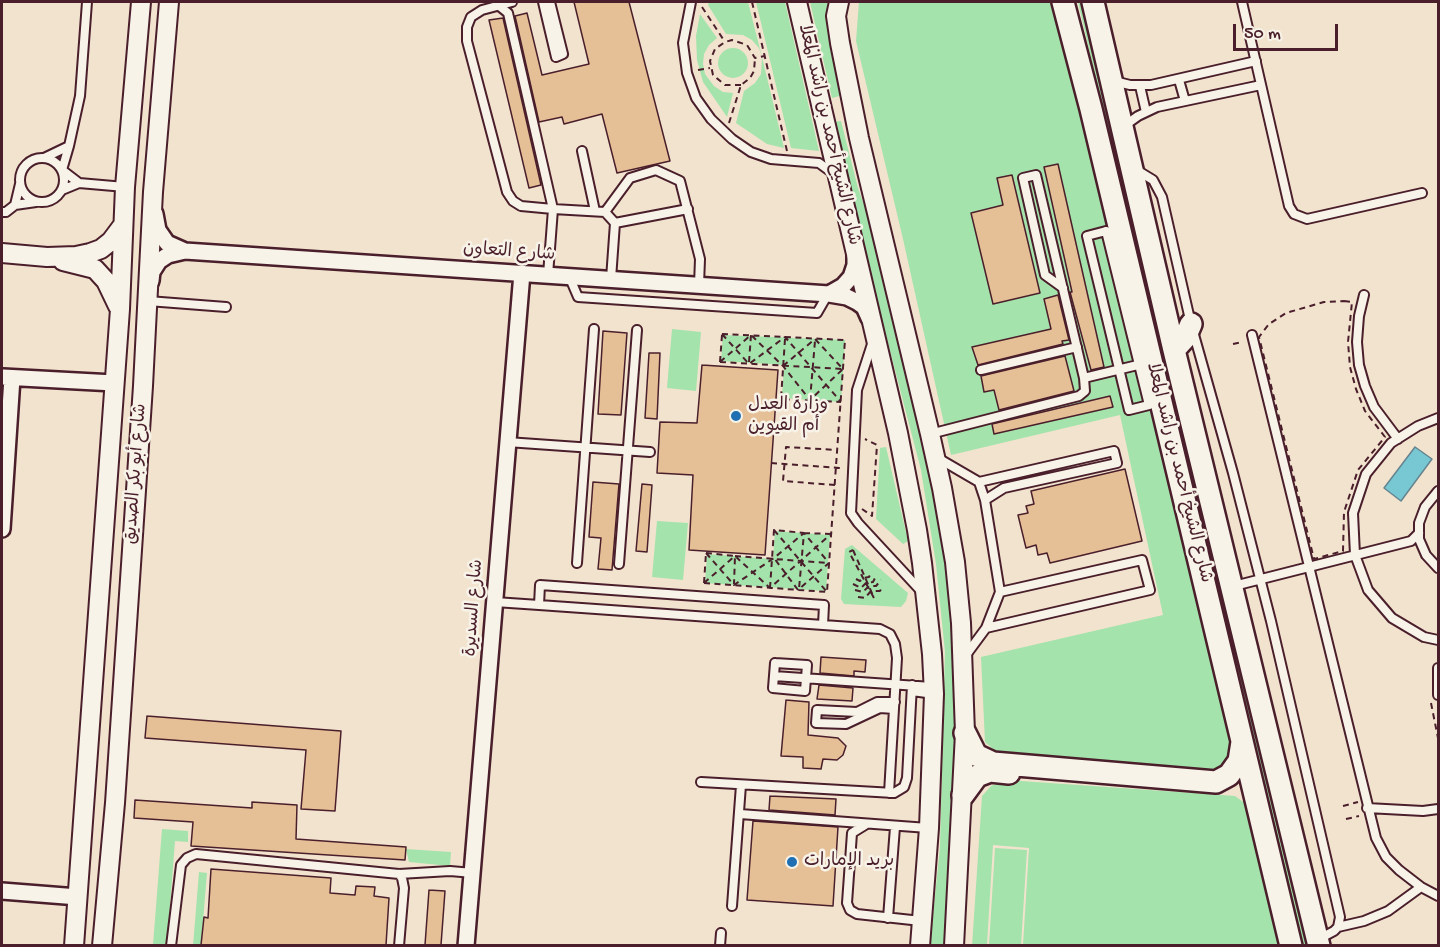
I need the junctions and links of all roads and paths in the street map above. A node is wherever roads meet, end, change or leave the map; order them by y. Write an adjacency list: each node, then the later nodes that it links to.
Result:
1 (87, 2): 35 (lane)
2 (141, 2): 16 (street, شارع أبو بكر الصديق)
3 (170, 2): 41 (street, شارع أبو بكر الصديق)
4 (512, 2): 15 (lane)
5 (543, 2): 6 (lane)
6 (550, 2)
7 (691, 2): 42 (lane)
8 (752, 2): 18 (path)
9 (797, 2): 33 (street, شارع الشيخ أحمد بن راشد المعلا)
10 (838, 2): 57 (street, شارع الشيخ أحمد بن راشد المعلا)
11 (1063, 2): 30 (main road, شارع الشيخ أحمد بن راشد المعلا)
12 (1093, 2): 24 (main road, شارع الشيخ أحمد بن راشد المعلا)
13 (1242, 2): 20 (lane)
14 (700, 3): 17 (path)
15 (498, 5): 50 (lane); 50 (lane)
16 (138, 38): 41 (street); 45 (street, شارع أبو بكر الصديق)
17 (725, 42): 19 (path); 21 (path)
18 (765, 56): 19 (path); 37 (path)
19 (755, 58): 25 (path)
20 (1256, 61): 23 (lane); 26 (lane)
21 (710, 68): 22 (path); 25 (path)
22 (695, 71)
23 (1179, 80): 27 (lane); 28 (lane)
24 (1111, 81): 27 (lane); 29 (main road, شارع الشيخ أحمد بن راشد المعلا)
25 (741, 85): 32 (path)
26 (1261, 85): 28 (lane); 47 (lane)
27 (1140, 86): 31 (lane)
28 (1185, 101): 31 (lane)
29 (1117, 104): 30 (main road); 34 (main road, شارع الشيخ أحمد بن راشد المعلا)
30 (1091, 109): 89 (main road, شارع الشيخ أحمد بن راشد المعلا)
31 (1146, 111): 34 (lane)
32 (721, 117)
33 (824, 119): 42 (street, شارع الشيخ أحمد بن راشد المعلا); 57 (street)
34 (1122, 127): 39 (main road, شارع الشيخ أحمد بن راشد المعلا)
35 (69, 146): 38 (lane); 40 (lane)
36 (582, 151): 53 (lane)
37 (788, 153)
38 (44, 158): 40 (lane); 43 (lane)
39 (1132, 167): 73 (lane); 84 (main road, شارع الشيخ أحمد بن راشد المعلا)
40 (62, 170): 44 (lane); 46 (lane)
41 (155, 174): 59 (street); 69 (street, شارع أبو بكر الصديق)
42 (839, 180): 58 (street, شارع الشيخ أحمد بن راشد المعلا)
43 (20, 182): 48 (lane); 49 (lane)
44 (79, 183): 45 (lane); 46 (lane)
45 (125, 187): 56 (street, شارع أبو بكر الصديق)
46 (62, 190): 48 (lane)
47 (1422, 194)
48 (38, 202): 49 (lane)
49 (15, 205): 52 (lane)
50 (553, 209): 53 (lane); 63 (lane)
51 (688, 209): 54 (lane); 55 (lane); 66 (lane)
52 (2, 212)
53 (595, 212): 54 (lane)
54 (605, 212): 55 (lane)
55 (615, 223): 65 (lane)
56 (123, 225): 61 (street); 72 (street, شارع أبو بكر الصديق)
57 (886, 249): 102 (street, شارع الشيخ أحمد بن راشد المعلا)
58 (855, 250): 68 (street); 75 (street, شارع الشيخ أحمد بن راشد المعلا)
59 (185, 251): 62 (street, شارع التعاون); 69 (street, شارع التعاون)
60 (2, 253): 61 (street)
61 (47, 257): 72 (street)
62 (522, 273): 63 (street, شارع التعاون); 105 (street, شارع السديرة)
63 (548, 275): 64 (street, شارع التعاون)
64 (569, 276): 65 (street, شارع التعاون); 68 (lane)
65 (611, 279): 66 (street, شارع التعاون)
66 (699, 285): 68 (street, شارع التعاون)
67 (1063, 288): 67 (lane); 82 (lane)
68 (829, 294): 75 (street, شارع التعاون)
69 (149, 295): 71 (lane); 186 (street, شارع أبو بكر الصديق)
70 (1364, 295): 104 (lane)
71 (226, 307)
72 (120, 309): 97 (street, شارع أبو بكر الصديق)
73 (1191, 324): 84 (main road); 148 (lane)
74 (594, 329): 106 (lane)
75 (873, 329): 114 (lane); 162 (street, شارع الشيخ أحمد بن راشد المعلا)
76 (637, 330): 108 (lane)
77 (722, 334): 78 (path); 83 (path); 87 (path)
78 (751, 335): 80 (path); 83 (path); 85 (path); 88 (path)
79 (1252, 335): 138 (lane)
80 (785, 337): 81 (path); 85 (path); 86 (path); 90 (path)
81 (815, 339): 86 (path); 91 (path); 92 (path); 92 (path)
82 (1077, 348): 93 (lane); 96 (lane)
83 (735, 349): 87 (path); 88 (path)
84 (1174, 350): 154 (main road, شارع الشيخ أحمد بن راشد المعلا)
85 (767, 351): 88 (path); 90 (path)
86 (799, 352): 90 (path); 91 (path)
87 (720, 363): 88 (path)
88 (749, 364): 90 (path)
89 (1145, 364): 94 (lane); 94 (lane); 94 (lane); 180 (main road, شارع الشيخ أحمد بن راشد المعلا)
90 (783, 366): 91 (path); 99 (path); 99 (path)
91 (813, 368): 92 (path); 98 (path); 99 (path)
92 (843, 369): 98 (path); 100 (path)
93 (981, 370)
94 (1120, 370): 96 (lane)
95 (7, 377): 97 (street); 120 (street)
96 (1084, 378): 102 (lane)
97 (114, 383): 168 (street, شارع أبو بكر الصديق)
98 (827, 385): 99 (path); 100 (path)
99 (810, 400): 100 (path)
100 (841, 402): 107 (path)
101 (1438, 418): 104 (lane)
102 (930, 434): 110 (street, شارع الشيخ أحمد بن راشد المعلا)
103 (859, 436): 119 (path)
104 (1398, 439): 130 (lane)
105 (507, 442): 106 (lane); 163 (street, شارع السديرة)
106 (586, 448): 108 (lane); 135 (lane)
107 (838, 450): 112 (path); 113 (path)
108 (629, 451): 109 (lane); 137 (lane)
109 (650, 453)
110 (935, 456): 115 (lane); 169 (street, شارع الشيخ أحمد بن راشد المعلا)
111 (771, 463): 112 (path)
112 (785, 464): 113 (path); 116 (path)
113 (836, 467): 114 (path); 116 (path)
114 (852, 469): 162 (lane)
115 (978, 482): 118 (lane); 118 (lane)
116 (835, 485): 124 (path)
117 (1438, 491): 122 (lane)
118 (985, 500): 160 (lane)
119 (855, 505)
120 (2, 529)
121 (774, 530): 123 (path); 127 (path); 132 (path)
122 (1419, 532): 125 (lane); 126 (lane)
123 (804, 533): 124 (path); 127 (path); 128 (path); 134 (path)
124 (831, 534): 128 (path); 136 (path)
125 (1411, 541): 126 (lane); 130 (lane)
126 (1422, 545): 139 (lane)
127 (789, 546): 132 (path); 134 (path)
128 (816, 548): 134 (path); 136 (path)
129 (706, 553): 131 (path); 140 (path); 150 (path)
130 (1355, 555): 138 (lane); 167 (lane)
131 (735, 556): 132 (path); 140 (path); 141 (path); 152 (path)
132 (773, 558): 134 (path); 141 (path); 143 (path); 155 (path)
133 (1314, 559): 133 (path)
134 (802, 560): 136 (path); 143 (path); 144 (path); 156 (path)
135 (577, 563)
136 (829, 563): 144 (path); 159 (path)
137 (620, 564)
138 (1308, 567): 148 (lane); 187 (lane)
139 (1438, 568)
140 (720, 569): 150 (path); 152 (path)
141 (753, 572): 152 (path); 155 (path)
142 (871, 573): 146 (path)
143 (786, 574): 155 (path); 156 (path)
144 (814, 576): 156 (path); 159 (path)
145 (876, 576): 151 (path)
146 (863, 578): 147 (path); 158 (path); 158 (path)
147 (856, 579)
148 (1261, 579): 154 (lane); 203 (lane)
149 (881, 580): 157 (path)
150 (704, 583): 152 (path)
151 (853, 584)
152 (734, 585): 155 (path)
153 (883, 586): 158 (path)
154 (1232, 586): 205 (main road, شارع الشيخ أحمد بن راشد المعلا)
155 (770, 588): 156 (path)
156 (798, 590): 159 (path)
157 (855, 590)
158 (871, 591): 161 (path)
159 (827, 592)
160 (1000, 592): 166 (lane); 166 (lane)
161 (858, 597)
162 (925, 597): 175 (street, شارع الشيخ أحمد بن راشد المعلا)
163 (495, 602): 164 (lane); 194 (street, شارع السديرة)
164 (539, 605): 165 (lane); 165 (lane)
165 (823, 626): 173 (lane)
166 (986, 628): 169 (lane)
167 (1438, 640)
168 (95, 655): 186 (street); 199 (street, شارع أبو بكر الصديق)
169 (963, 659): 179 (street, شارع الشيخ أحمد بن راشد المعلا)
170 (1438, 668): 177 (lane)
171 (774, 676): 172 (lane); 172 (lane); 172 (lane)
172 (806, 678): 173 (lane)
173 (896, 684): 174 (lane); 178 (lane)
174 (912, 688): 175 (lane); 184 (lane)
175 (934, 691): 193 (street, شارع الشيخ أحمد بن راشد المعلا)
176 (1430, 693): 181 (path)
177 (1438, 695)
178 (895, 706): 178 (lane); 184 (lane)
179 (965, 732): 180 (main road); 185 (street, شارع الشيخ أحمد بن راشد المعلا)
180 (1242, 738): 189 (main road, شارع الشيخ أحمد بن راشد المعلا)
181 (1438, 738)
182 (701, 782): 183 (lane)
183 (741, 785): 184 (lane); 190 (lane)
184 (889, 793)
185 (963, 795): 189 (main road); 213 (street, شارع الشيخ أحمد بن راشد المعلا)
186 (114, 803): 207 (street, شارع أبو بكر الصديق)
187 (1367, 808): 188 (lane); 196 (lane)
188 (1438, 808)
189 (1259, 813): 214 (main road, شارع الشيخ أحمد بن راشد المعلا)
190 (740, 814): 191 (lane); 200 (lane)
191 (866, 824): 192 (lane); 201 (lane)
192 (895, 827): 193 (lane); 201 (lane)
193 (930, 828): 202 (street, شارع الشيخ أحمد بن راشد المعلا)
194 (473, 873): 195 (lane); 210 (street, شارع السديرة)
195 (399, 874): 208 (lane); 209 (lane)
196 (1421, 887): 198 (lane); 203 (lane)
197 (2, 891): 199 (street)
198 (1438, 896)
199 (78, 897): 206 (street, شارع أبو بكر الصديق)
200 (732, 906)
201 (888, 918): 202 (lane)
202 (922, 921): 212 (street, شارع الشيخ أحمد بن راشد المعلا)
203 (1338, 927): 205 (lane)
204 (721, 933): 211 (lane)
205 (1318, 943)
206 (74, 945)
207 (102, 945)
208 (171, 945)
209 (399, 945)
210 (466, 945)
211 (720, 945)
212 (920, 945)
213 (954, 945)
214 (1291, 945)

